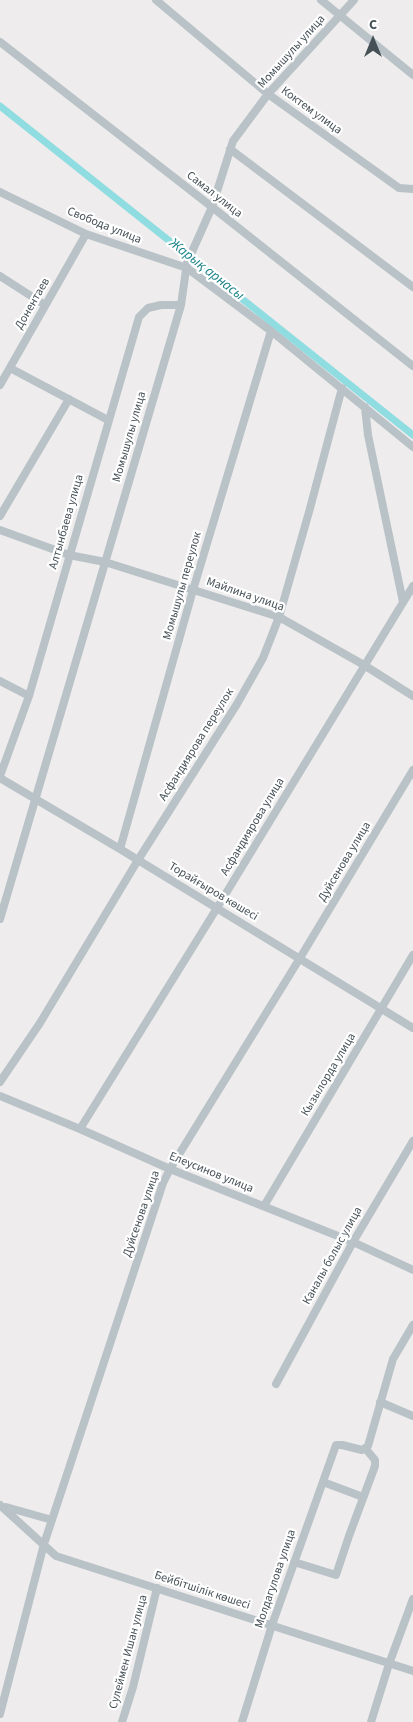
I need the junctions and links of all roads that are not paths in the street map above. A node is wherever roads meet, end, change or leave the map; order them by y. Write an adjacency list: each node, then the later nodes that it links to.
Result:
1 (156, 0): 7 (street, Коктем улица)
2 (321, 0): 4 (street)
3 (354, 0): 4 (street, Момышулы улица)
4 (340, 16): 6 (street); 7 (street, Момышулы улица)
5 (0, 42): 11 (street, Самал улица)
6 (413, 75)
7 (268, 94): 8 (street, Момышулы улица); 9 (street, Коктем улица)
8 (230, 150): 11 (street, Момышулы улица); 15 (street)
9 (413, 189)
10 (0, 192): 12 (street, Свобода улица)
11 (212, 207): 13 (street, Момышулы улица); 19 (street, Самал улица)
12 (86, 234): 13 (street, Свобода улица); 17 (street, Донентаев)
13 (187, 266): 16 (street, Момышулы улица); 18 (street, Свобода улица)
14 (0, 276): 17 (street)
15 (413, 287)
16 (181, 305): 25 (street, Алтынбаева улица); 30 (street, Момышулы улица)
17 (45, 306): 20 (street, Донентаев)
18 (271, 331): 22 (street, Свобода улица); 32 (street, Момышулы переулок)
19 (413, 366)
20 (10, 368): 21 (street, Донентаев); 23 (street)
21 (0, 385)
22 (342, 388): 24 (street, Свобода улица); 34 (street, Асфандиярова переулок)
23 (69, 399): 25 (street); 27 (street)
24 (365, 407): 26 (street, Свобода улица); 33 (street)
25 (108, 420): 29 (street, Алтынбаева улица)
26 (413, 447)
27 (0, 516)
28 (0, 530): 29 (street, Майлина улица)
29 (69, 555): 30 (street, Майлина улица); 37 (street, Алтынбаева улица)
30 (105, 562): 32 (street, Майлина улица); 41 (street, Момышулы улица)
31 (413, 586): 33 (street, Асфандиярова улица)
32 (193, 590): 34 (street, Майлина улица); 42 (street, Момышулы переулок)
33 (403, 602): 35 (street, Асфандиярова улица)
34 (279, 617): 35 (street, Майлина улица); 43 (street, Асфандиярова переулок)
35 (364, 665): 38 (street, Майлина улица); 44 (street, Асфандиярова улица)
36 (0, 681): 37 (street)
37 (29, 696): 40 (street, Алтынбаева улица)
38 (413, 696)
39 (413, 770): 47 (street, Дуйсенова улица)
40 (0, 777): 41 (street, Торайғыров көшесі)
41 (35, 798): 42 (street, Торайғыров көшесі); 45 (street, Момышулы улица)
42 (120, 849): 43 (street, Торайғыров көшесі)
43 (138, 860): 44 (street, Торайғыров көшесі); 50 (street, Асфандиярова переулок)
44 (217, 908): 47 (street, Торайғыров көшесі); 52 (street, Асфандиярова улица)
45 (0, 919)
46 (413, 955): 48 (street, Кызылорда улица)
47 (300, 958): 48 (street, Торайғыров көшесі); 54 (street, Дуйсенова улица)
48 (381, 1008): 49 (street, Торайғыров көшесі); 55 (street, Кызылорда улица)
49 (413, 1028)
50 (0, 1082)
51 (0, 1096): 52 (street, Елеусинов улица)
52 (80, 1129): 54 (street, Елеусинов улица)
53 (413, 1141): 56 (street, Каналы болыс улица)
54 (170, 1169): 55 (street, Елеусинов улица); 66 (street, Дуйсенова улица)
55 (264, 1206): 56 (street, Елеусинов улица)
56 (353, 1242): 57 (street, Елеусинов улица); 59 (street, Каналы болыс улица)
57 (413, 1270)
58 (413, 1325): 60 (street)
59 (276, 1384)
60 (380, 1402): 61 (street); 62 (street)
61 (413, 1416)
62 (365, 1448): 63 (street, Молдагулова улица); 64 (street)
63 (323, 1482): 64 (street); 68 (street, Молдагулова улица)
64 (363, 1497): 68 (street)
65 (1, 1506): 66 (street); 67 (street, Бейбітшілік көшесі)
66 (52, 1520): 67 (street, Дуйсенова улица)
67 (44, 1544): 69 (street, Бейбітшілік көшесі); 74 (street, Дуйсенова улица)
68 (294, 1562): 71 (street, Молдагулова улица)
69 (157, 1588): 71 (street, Бейбітшілік көшесі); 75 (street, Сулеймен Ишан улица)
70 (413, 1599): 72 (street)
71 (272, 1625): 72 (street, Бейбітшілік көшесі); 76 (street, Молдагулова улица)
72 (388, 1664): 73 (street, Бейбітшілік көшесі); 77 (street)
73 (413, 1672)
74 (0, 1714)
75 (122, 1722)
76 (242, 1722)
77 (371, 1722)

